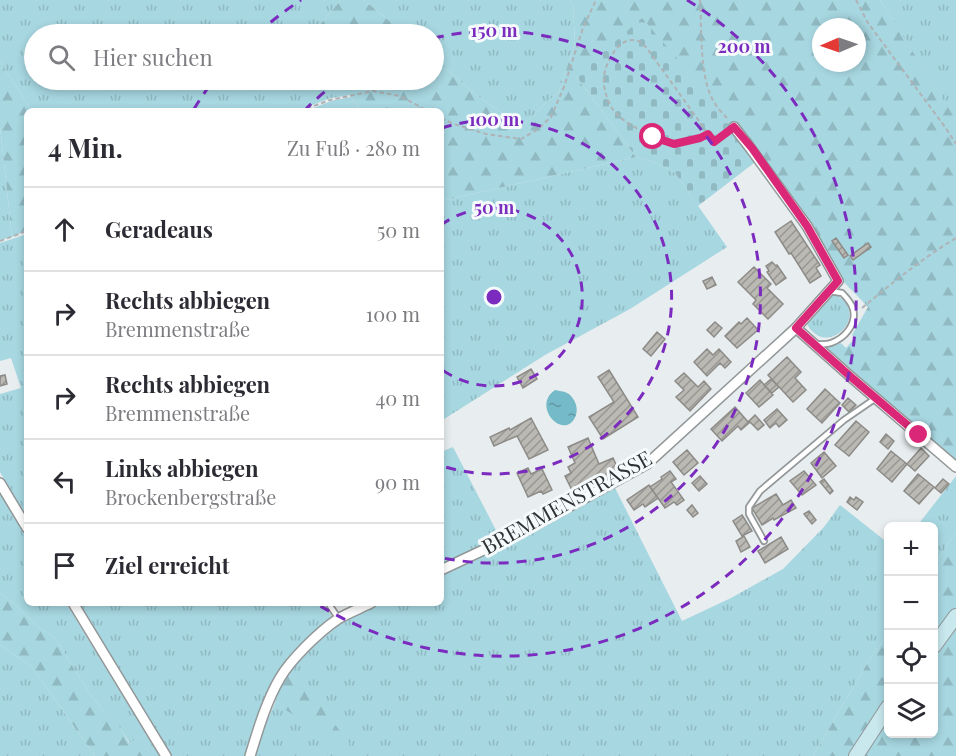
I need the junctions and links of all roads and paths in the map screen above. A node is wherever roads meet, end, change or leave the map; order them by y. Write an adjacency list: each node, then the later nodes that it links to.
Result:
1 (596, 0): 6 (path)
2 (700, 0): 7 (path)
3 (856, 0): 9 (path)
4 (308, 108): 5 (path)
5 (422, 108)
6 (444, 119)
7 (734, 127): 8 (path); 13 (street)
8 (708, 134): 8 (path)
9 (956, 144)
10 (24, 232): 12 (path)
11 (956, 238): 14 (path)
12 (0, 241)
13 (829, 291): 14 (lane); 15 (street, BREMMENSTRASSE)
14 (854, 310): 16 (lane)
15 (796, 328): 16 (street); 22 (street, BREMMENSTRASSE)
16 (813, 344): 17 (street)
17 (876, 398): 18 (street); 21 (lane)
18 (956, 467)
19 (0, 483): 20 (street)
20 (24, 523)
21 (764, 541)
22 (444, 569)
23 (75, 606): 30 (street)
24 (330, 606): 27 (lane)
25 (366, 606): 27 (street)
26 (956, 616): 28 (main road)
27 (339, 619): 31 (street)
28 (938, 639)
29 (884, 713): 32 (main road)
30 (166, 756)
31 (250, 756)
32 (856, 756)

